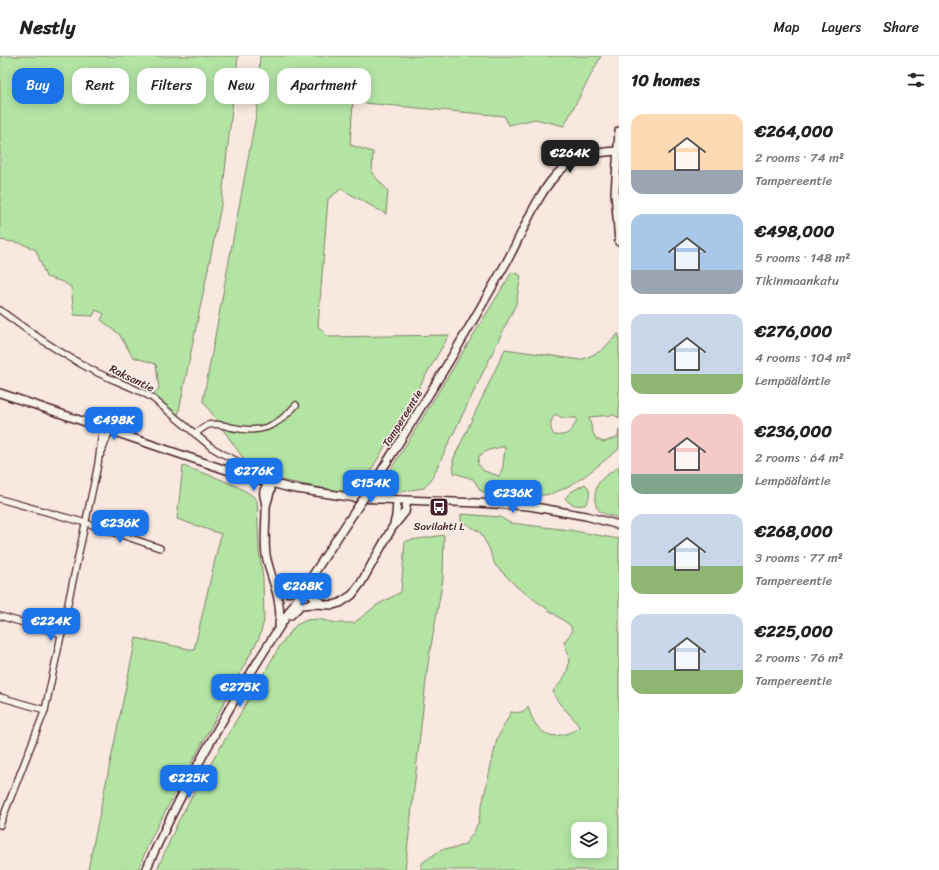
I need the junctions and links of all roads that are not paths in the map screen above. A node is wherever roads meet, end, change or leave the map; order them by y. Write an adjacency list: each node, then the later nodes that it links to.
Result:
1 (619, 131): 2 (main road)
2 (617, 154): 3 (main road); 17 (main road, Tampereentie, bridge)
3 (619, 242)
4 (0, 310): 8 (street, Raksantie)
5 (0, 393): 7 (main road)
6 (296, 405): 8 (street)
7 (106, 429): 9 (main road); 13 (street)
8 (195, 434): 9 (street, Raksantie)
9 (269, 483): 11 (main road); 18 (main road)
10 (0, 499): 13 (street)
11 (397, 501): 12 (main road); 15 (main road)
12 (407, 501): 14 (main road); 15 (main road)
13 (86, 524): 16 (street); 23 (street)
14 (619, 525)
15 (392, 528): 20 (main road)
16 (160, 548)
17 (325, 557): 18 (main road); 19 (main road, Tampereentie)
18 (270, 573): 22 (main road)
19 (312, 576): 20 (main road); 22 (main road, Tampereentie)
20 (326, 605): 24 (main road)
21 (0, 616): 23 (street)
22 (278, 628): 24 (main road, Tampereentie)
23 (62, 634): 26 (street)
24 (273, 636): 28 (main road, Tampereentie)
25 (0, 697): 26 (street)
26 (45, 710): 27 (street)
27 (0, 824)
28 (146, 870)

